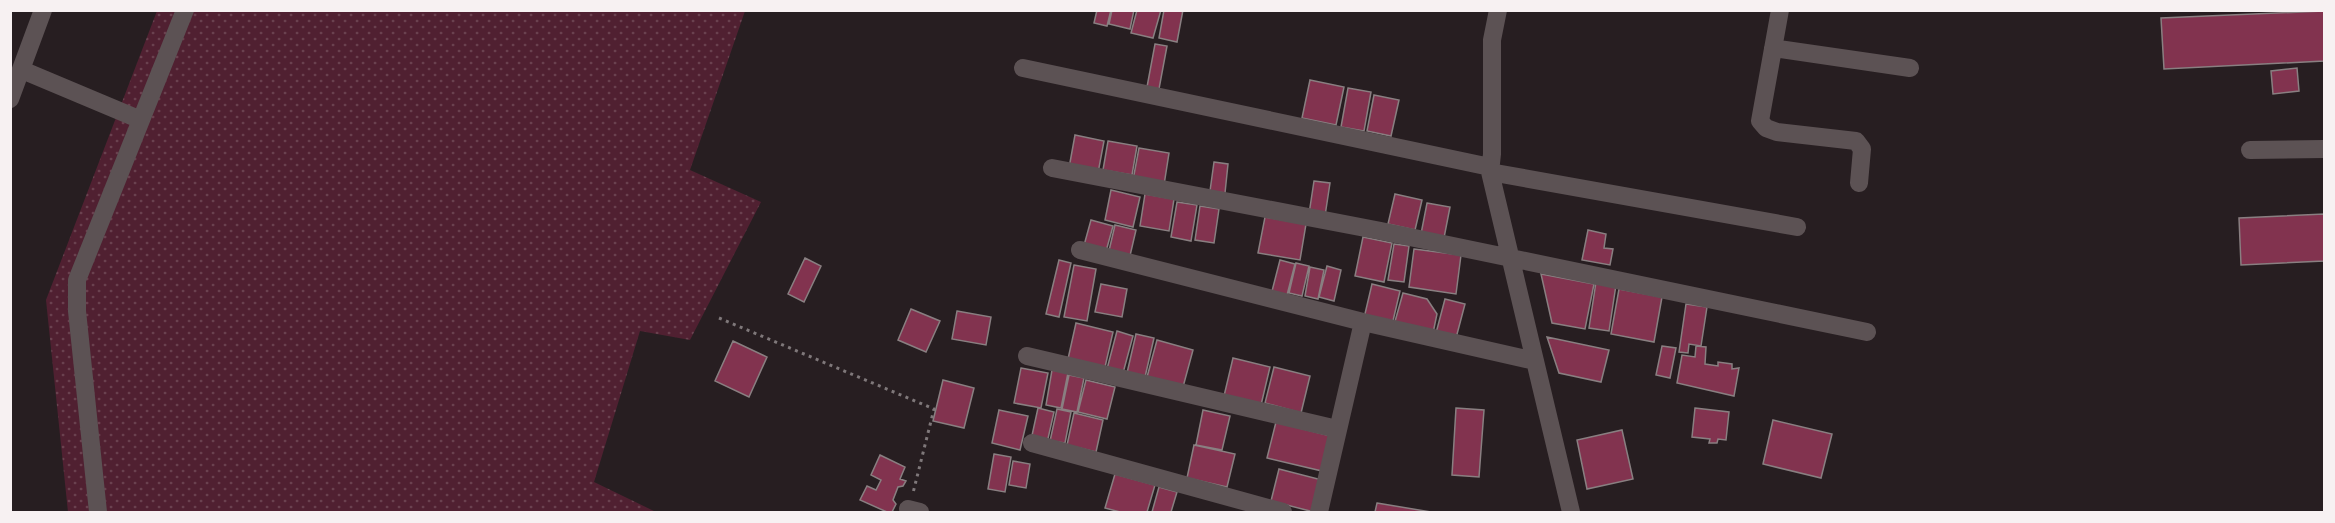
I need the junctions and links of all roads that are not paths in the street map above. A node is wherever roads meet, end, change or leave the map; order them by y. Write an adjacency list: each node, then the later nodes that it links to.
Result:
1 (43, 10): 8 (street)
2 (185, 10): 10 (street)
3 (1498, 10): 14 (street)
4 (1780, 10): 5 (street)
5 (1773, 48): 7 (street); 15 (street)
6 (1023, 68): 14 (street)
7 (1910, 68)
8 (22, 70): 9 (street); 10 (street)
9 (10, 99)
10 (141, 120): 25 (street)
11 (2325, 149): 12 (street)
12 (2250, 150)
13 (1052, 168): 18 (street)
14 (1490, 169): 16 (street); 18 (street)
15 (1859, 183)
16 (1797, 227)
17 (1080, 250): 19 (street)
18 (1510, 258): 20 (street); 22 (street)
19 (1363, 322): 22 (street); 23 (street)
20 (1867, 332)
21 (1027, 356): 23 (street)
22 (1535, 361): 28 (street)
23 (1337, 429): 27 (street)
24 (1032, 443): 26 (street)
25 (98, 513)
26 (1283, 513)
27 (1319, 513)
28 (1570, 513)

